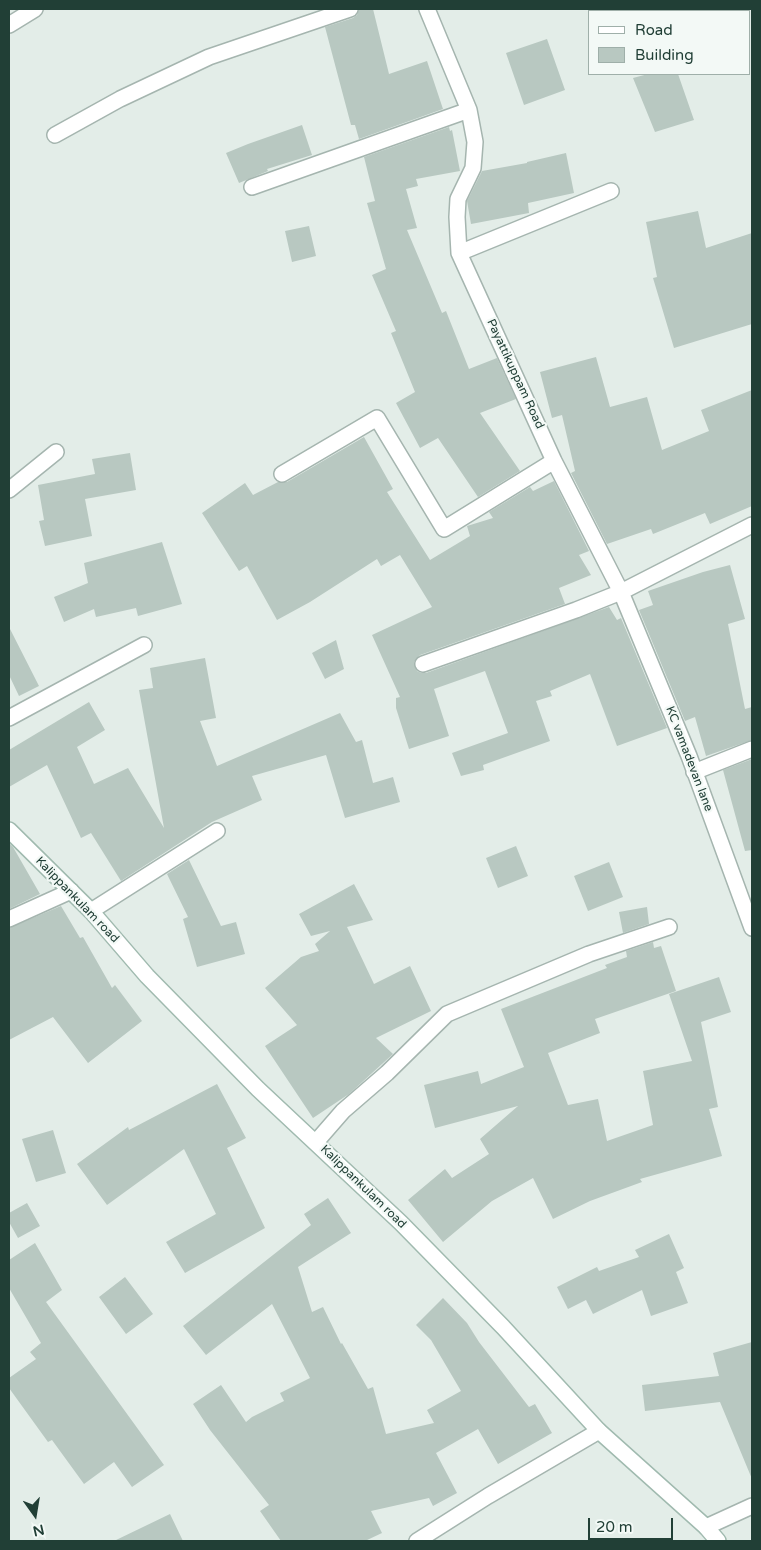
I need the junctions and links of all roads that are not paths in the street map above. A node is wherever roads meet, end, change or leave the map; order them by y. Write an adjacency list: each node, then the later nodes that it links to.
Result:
1 (35, 9): 4 (street)
2 (350, 9): 6 (street)
3 (427, 9): 5 (street, Payattikuppam Road)
4 (9, 25)
5 (469, 110): 7 (street); 9 (street, Payattikuppam Road)
6 (55, 135)
7 (252, 187)
8 (611, 191): 9 (street)
9 (459, 252): 11 (street, Payattikuppam Road)
10 (56, 452): 13 (street)
11 (554, 460): 12 (street); 15 (street, Payattikuppam Road)
12 (282, 474)
13 (9, 490)
14 (752, 525): 15 (street)
15 (621, 592): 17 (street); 20 (street, KC vamadevan lane)
16 (144, 646): 18 (street)
17 (423, 664)
18 (9, 718)
19 (752, 749): 20 (street)
20 (694, 772): 27 (street, KC vamadevan lane)
21 (9, 830): 23 (street, Kalippankulam road)
22 (217, 831): 24 (street)
23 (71, 891): 24 (street, Kalippankulam road); 25 (street)
24 (91, 911): 28 (street, Kalippankulam road)
25 (9, 919)
26 (669, 927): 28 (street)
27 (752, 928)
28 (316, 1142): 29 (street, Kalippankulam road)
29 (598, 1431): 31 (street, Kalippankulam road); 32 (street)
30 (752, 1506): 31 (street)
31 (706, 1527): 33 (street, Kalippankulam road)
32 (417, 1541)
33 (718, 1541)

